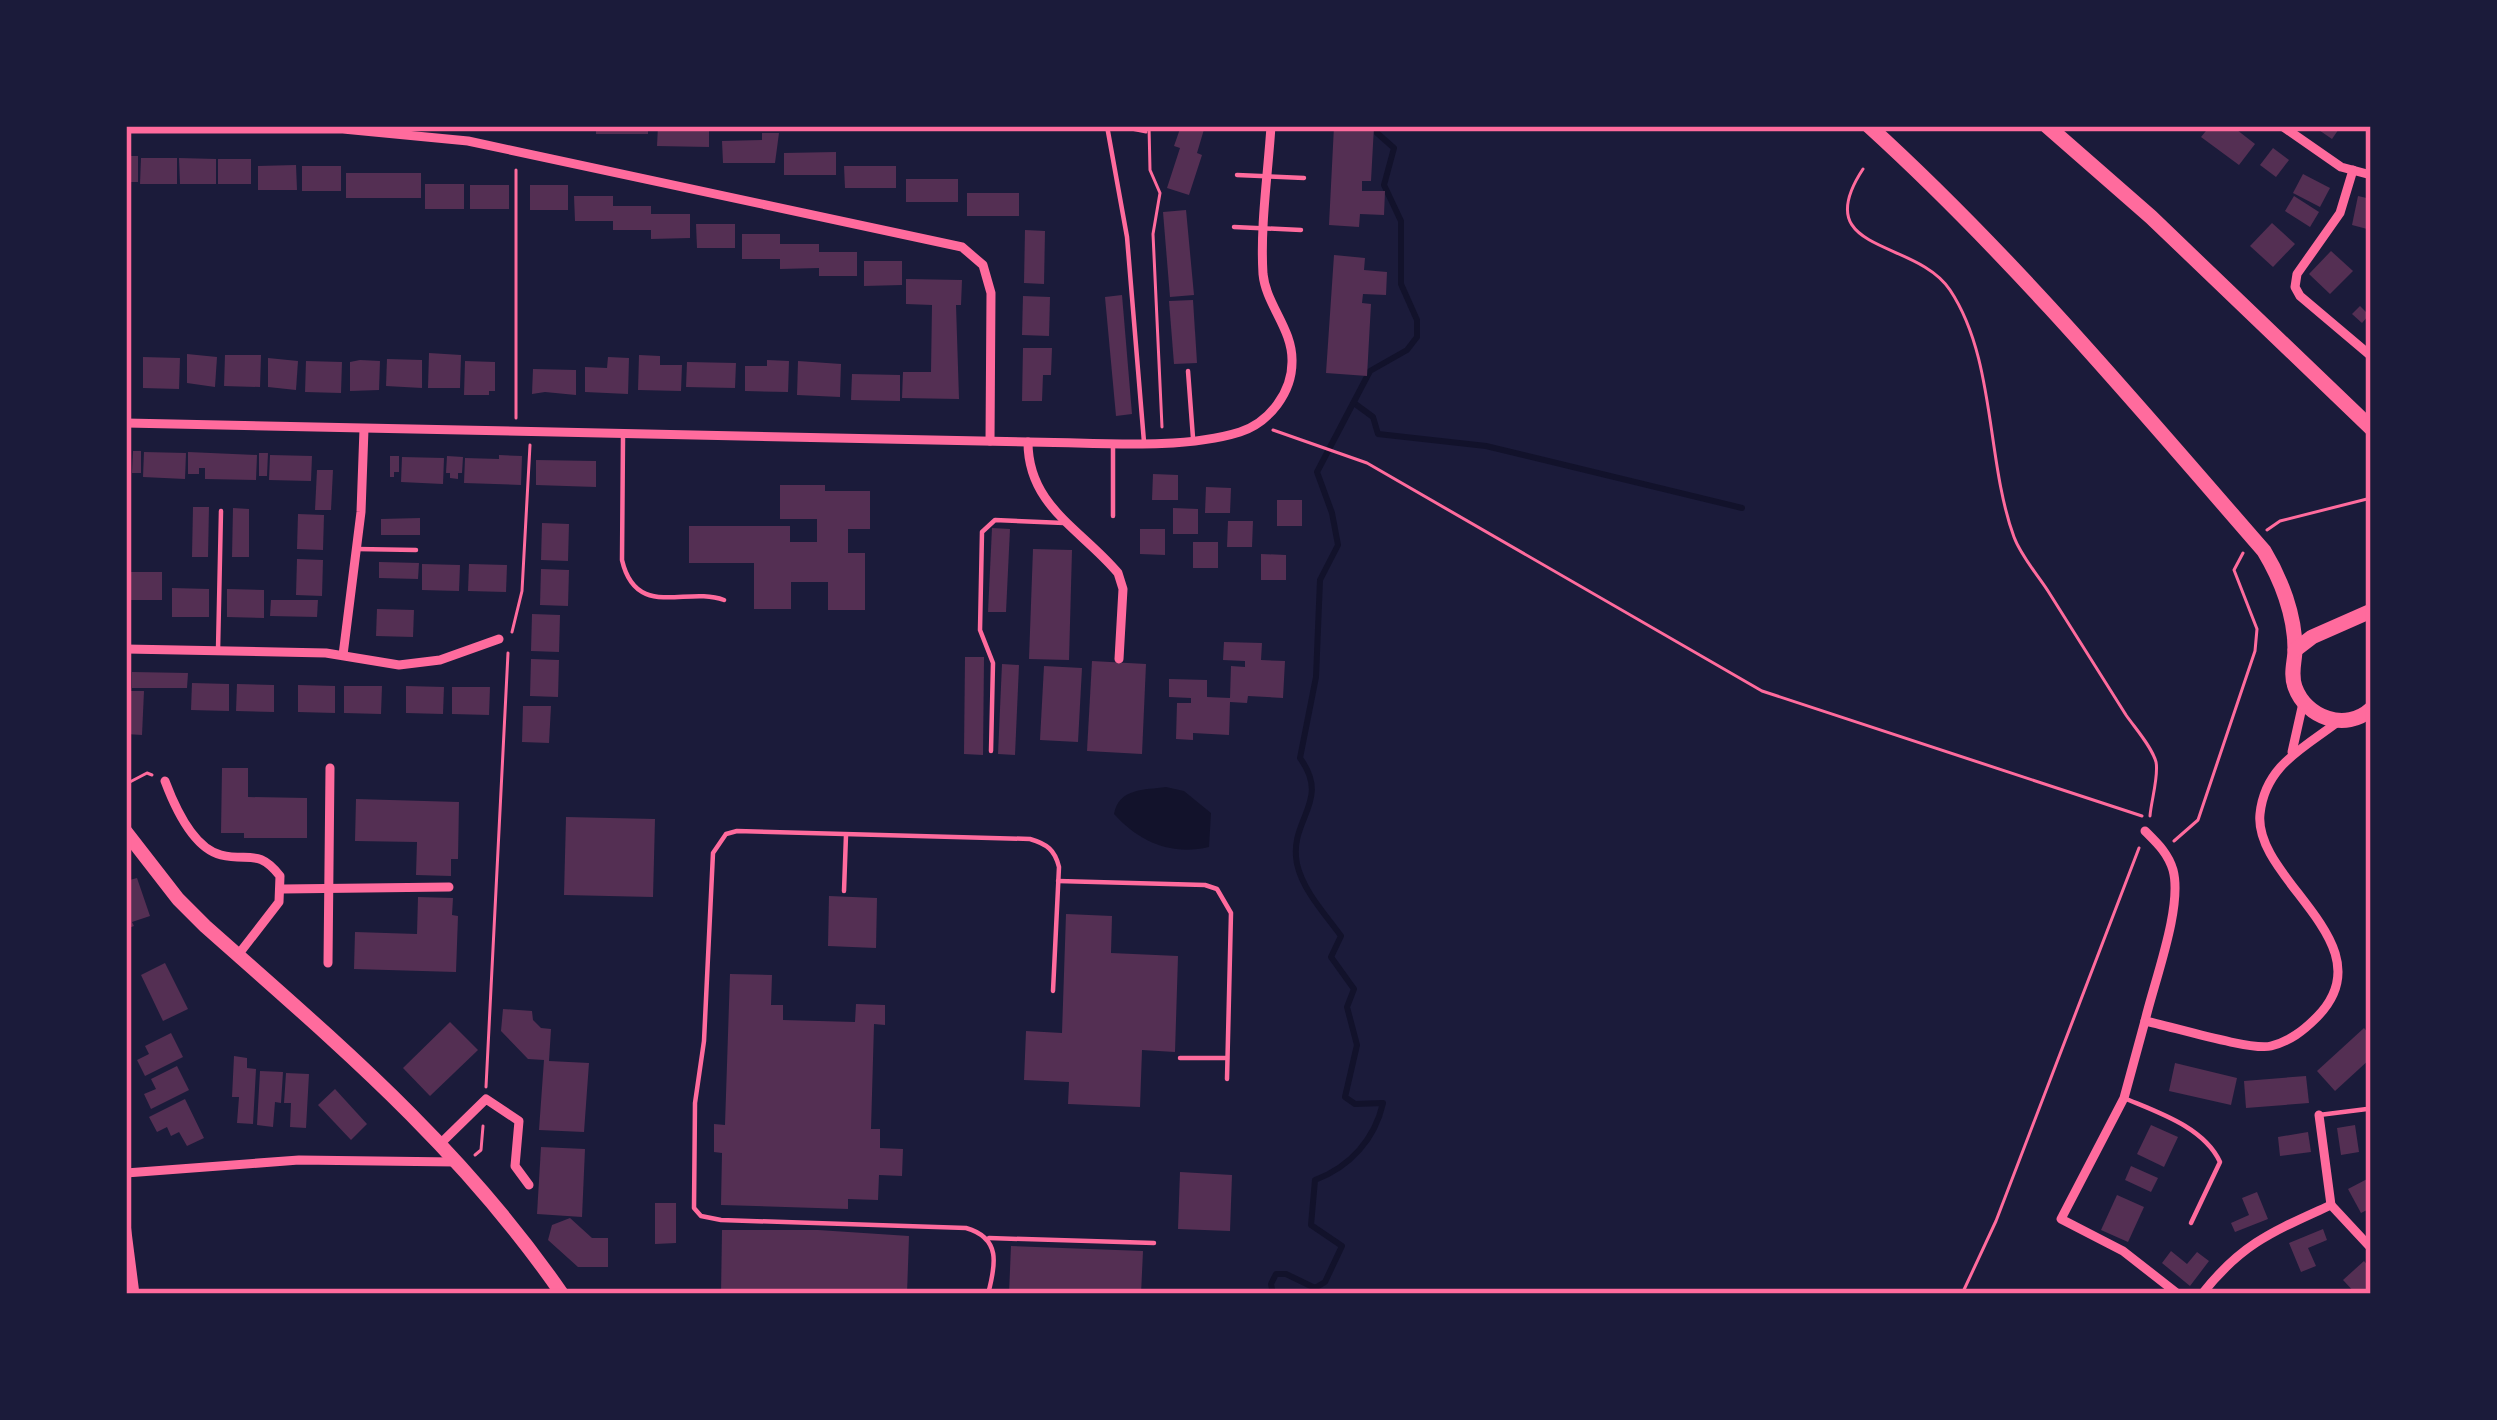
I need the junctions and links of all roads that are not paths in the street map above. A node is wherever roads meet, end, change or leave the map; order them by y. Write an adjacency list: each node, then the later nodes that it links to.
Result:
1 (1271, 126): 10 (street)
2 (1869, 126): 36 (main road)
3 (2047, 126): 18 (main road)
4 (2282, 126): 7 (street)
5 (1107, 127): 25 (lane)
6 (126, 129): 22 (street)
7 (2353, 170): 9 (street); 15 (street)
8 (1237, 175): 10 (lane)
9 (2371, 175)
10 (1268, 176): 11 (lane); 13 (street)
11 (1304, 178)
12 (1234, 227): 13 (lane)
13 (1265, 228): 14 (lane); 21 (street)
14 (1300, 230)
15 (2371, 356)
16 (1188, 371): 21 (lane)
17 (126, 423): 19 (street)
18 (2371, 428)
19 (364, 429): 20 (street); 29 (street)
20 (623, 432): 22 (street); 31 (lane)
21 (1193, 438): 25 (street)
22 (991, 441): 23 (street)
23 (1028, 442): 24 (street); 28 (street)
24 (1113, 442): 25 (street); 27 (lane)
25 (1144, 442)
26 (221, 511): 35 (lane)
27 (1113, 516)
28 (1070, 524): 38 (street); 42 (lane)
29 (357, 549): 30 (lane); 37 (street)
30 (416, 550)
31 (724, 600)
32 (2371, 611): 36 (main road)
33 (499, 639): 37 (street)
34 (126, 649): 35 (street)
35 (218, 650): 37 (street)
36 (2295, 650): 39 (main road)
37 (343, 656)
38 (1119, 659)
39 (2303, 703): 41 (main road); 43 (street)
40 (2369, 713): 41 (main road)
41 (2339, 721): 43 (street)
42 (991, 752)
43 (2291, 752): 57 (street)
44 (330, 768): 50 (street)
45 (165, 781): 52 (street)
46 (2145, 831): 57 (street)
47 (126, 832): 54 (main road)
48 (846, 835): 49 (lane); 53 (lane); 71 (lane)
49 (1058, 881): 56 (lane); 59 (lane)
50 (329, 886): 51 (street); 52 (street); 55 (street)
51 (449, 887)
52 (283, 889): 54 (street)
53 (844, 891)
54 (238, 956): 64 (main road)
55 (328, 963)
56 (1053, 992)
57 (2145, 1021): 61 (street)
58 (1180, 1058): 59 (lane)
59 (1227, 1058): 60 (lane)
60 (1227, 1078)
61 (2124, 1098): 69 (lane); 77 (street)
62 (2371, 1105): 63 (lane)
63 (2319, 1115): 68 (street)
64 (440, 1144): 65 (main road); 67 (street)
65 (460, 1162): 66 (street); 75 (main road)
66 (126, 1173)
67 (529, 1186)
68 (2331, 1205): 73 (street); 78 (street)
69 (2191, 1223)
70 (126, 1224): 74 (street)
71 (988, 1238): 72 (lane); 76 (lane)
72 (1154, 1243)
73 (2371, 1248)
74 (135, 1294)
75 (562, 1294)
76 (988, 1294)
77 (2178, 1294)
78 (2202, 1294)

